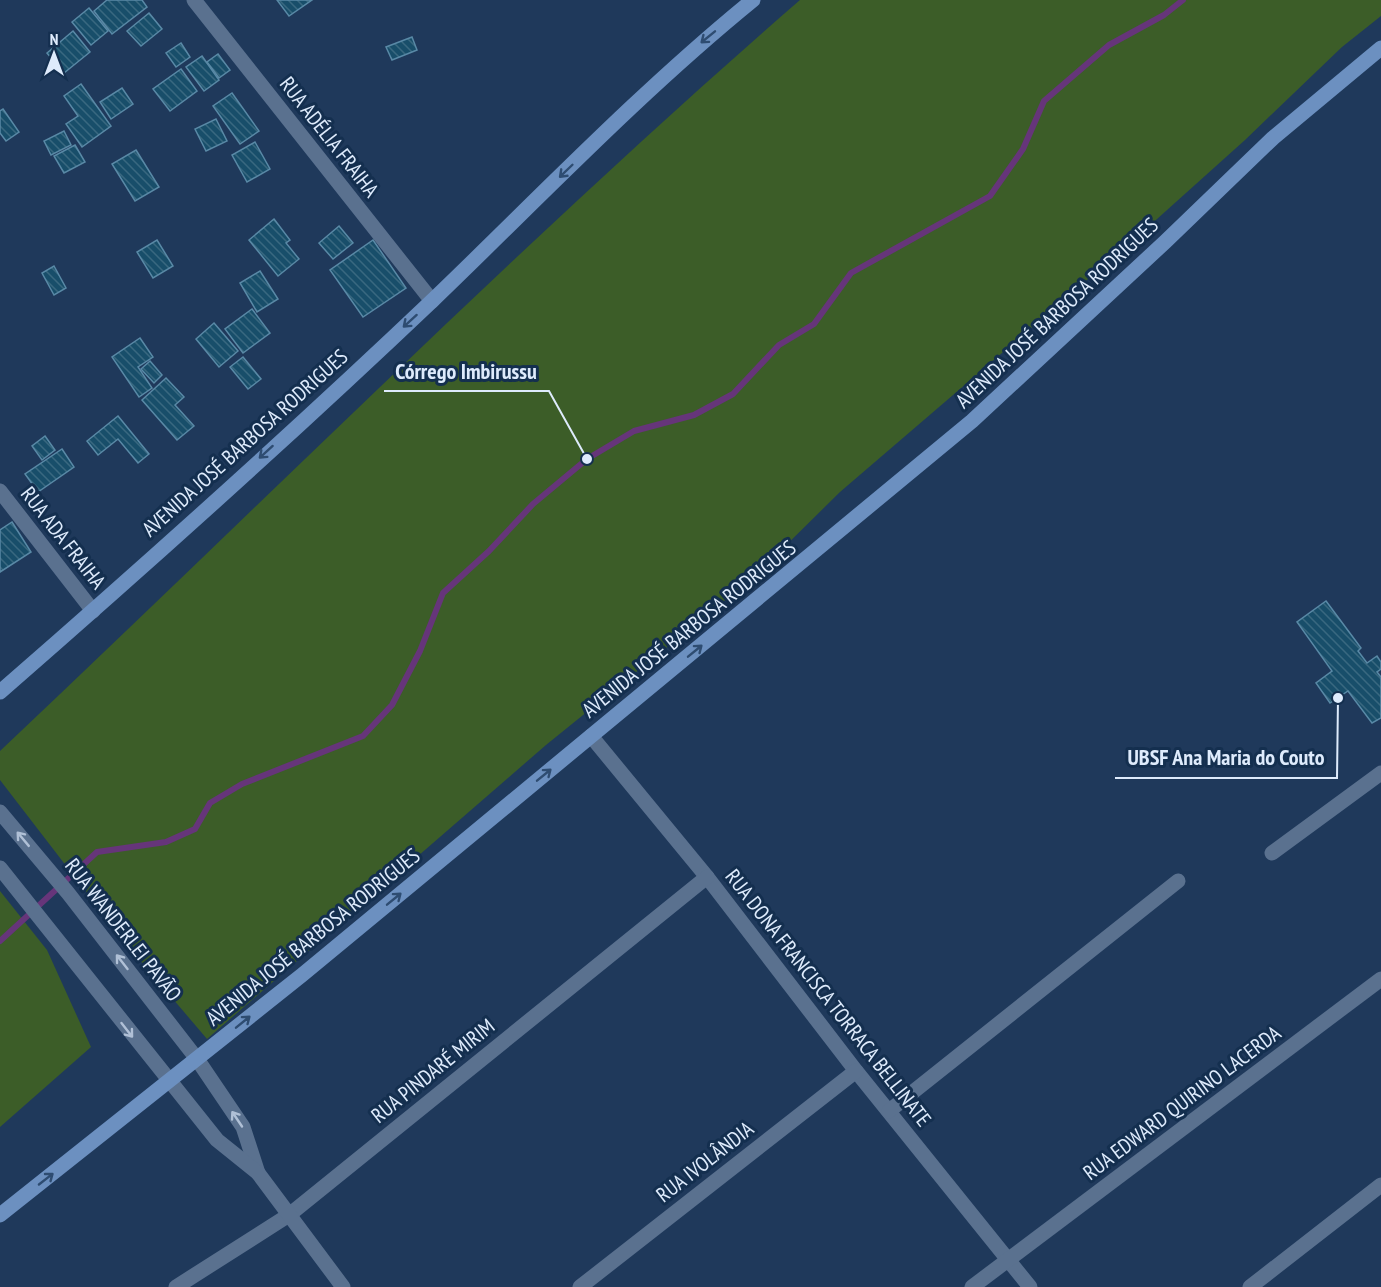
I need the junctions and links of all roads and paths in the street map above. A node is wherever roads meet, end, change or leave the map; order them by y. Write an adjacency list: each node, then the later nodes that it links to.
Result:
1 (194, 0): 4 (street, RUA ADÉLIA FRAIHA)
2 (753, 0): 4 (main road, AVENIDA JOSÉ BARBOSA RODRIGUES, one-way to 4)
3 (1381, 48): 8 (main road, AVENIDA JOSÉ BARBOSA RODRIGUES, one-way to 3)
4 (432, 301): 6 (main road, AVENIDA JOSÉ BARBOSA RODRIGUES, one-way to 6)
5 (0, 491): 6 (street, RUA ADA FRAIHA)
6 (93, 611): 7 (main road, AVENIDA JOSÉ BARBOSA RODRIGUES)
7 (0, 692)
8 (591, 736): 13 (street, RUA DONA FRANCISCA TORRACA BELLINATE); 16 (main road, AVENIDA JOSÉ BARBOSA RODRIGUES, one-way to 8)
9 (1381, 773): 11 (street)
10 (0, 812): 16 (street, RUA WANDERLEI PAVÃO, one-way to 10)
11 (1272, 853)
12 (0, 868): 18 (street, RUA WANDERLEI PAVÃO, one-way to 18)
13 (707, 876): 17 (street, RUA DONA FRANCISCA TORRACA BELLINATE); 23 (street, RUA PINDARÉ MIRIM)
14 (1178, 881): 19 (street)
15 (1381, 979): 24 (street, RUA EDWARD QUIRINO LACERDA)
16 (197, 1059): 18 (main road, AVENIDA JOSÉ BARBOSA RODRIGUES); 20 (street, RUA WANDERLEI PAVÃO, one-way to 16)
17 (856, 1071): 19 (street, RUA DONA FRANCISCA TORRACA BELLINATE); 27 (street, RUA IVOLÂNDIA)
18 (169, 1083): 20 (street, RUA WANDERLEI PAVÃO); 22 (main road, AVENIDA JOSÉ BARBOSA RODRIGUES, one-way to 18)
19 (889, 1111): 24 (street, RUA DONA FRANCISCA TORRACA BELLINATE)
20 (258, 1173): 23 (street, RUA WANDERLEI PAVÃO)
21 (1381, 1185): 30 (street)
22 (0, 1215)
23 (289, 1215): 25 (street, RUA PINDARÉ MIRIM); 26 (street, RUA WANDERLEI PAVÃO)
24 (1007, 1260): 28 (street, RUA EDWARD QUIRINO LACERDA); 29 (street, RUA DONA FRANCISCA TORRACA BELLINATE)
25 (176, 1287)
26 (343, 1287)
27 (580, 1287)
28 (972, 1287)
29 (1030, 1287)
30 (1250, 1287)

